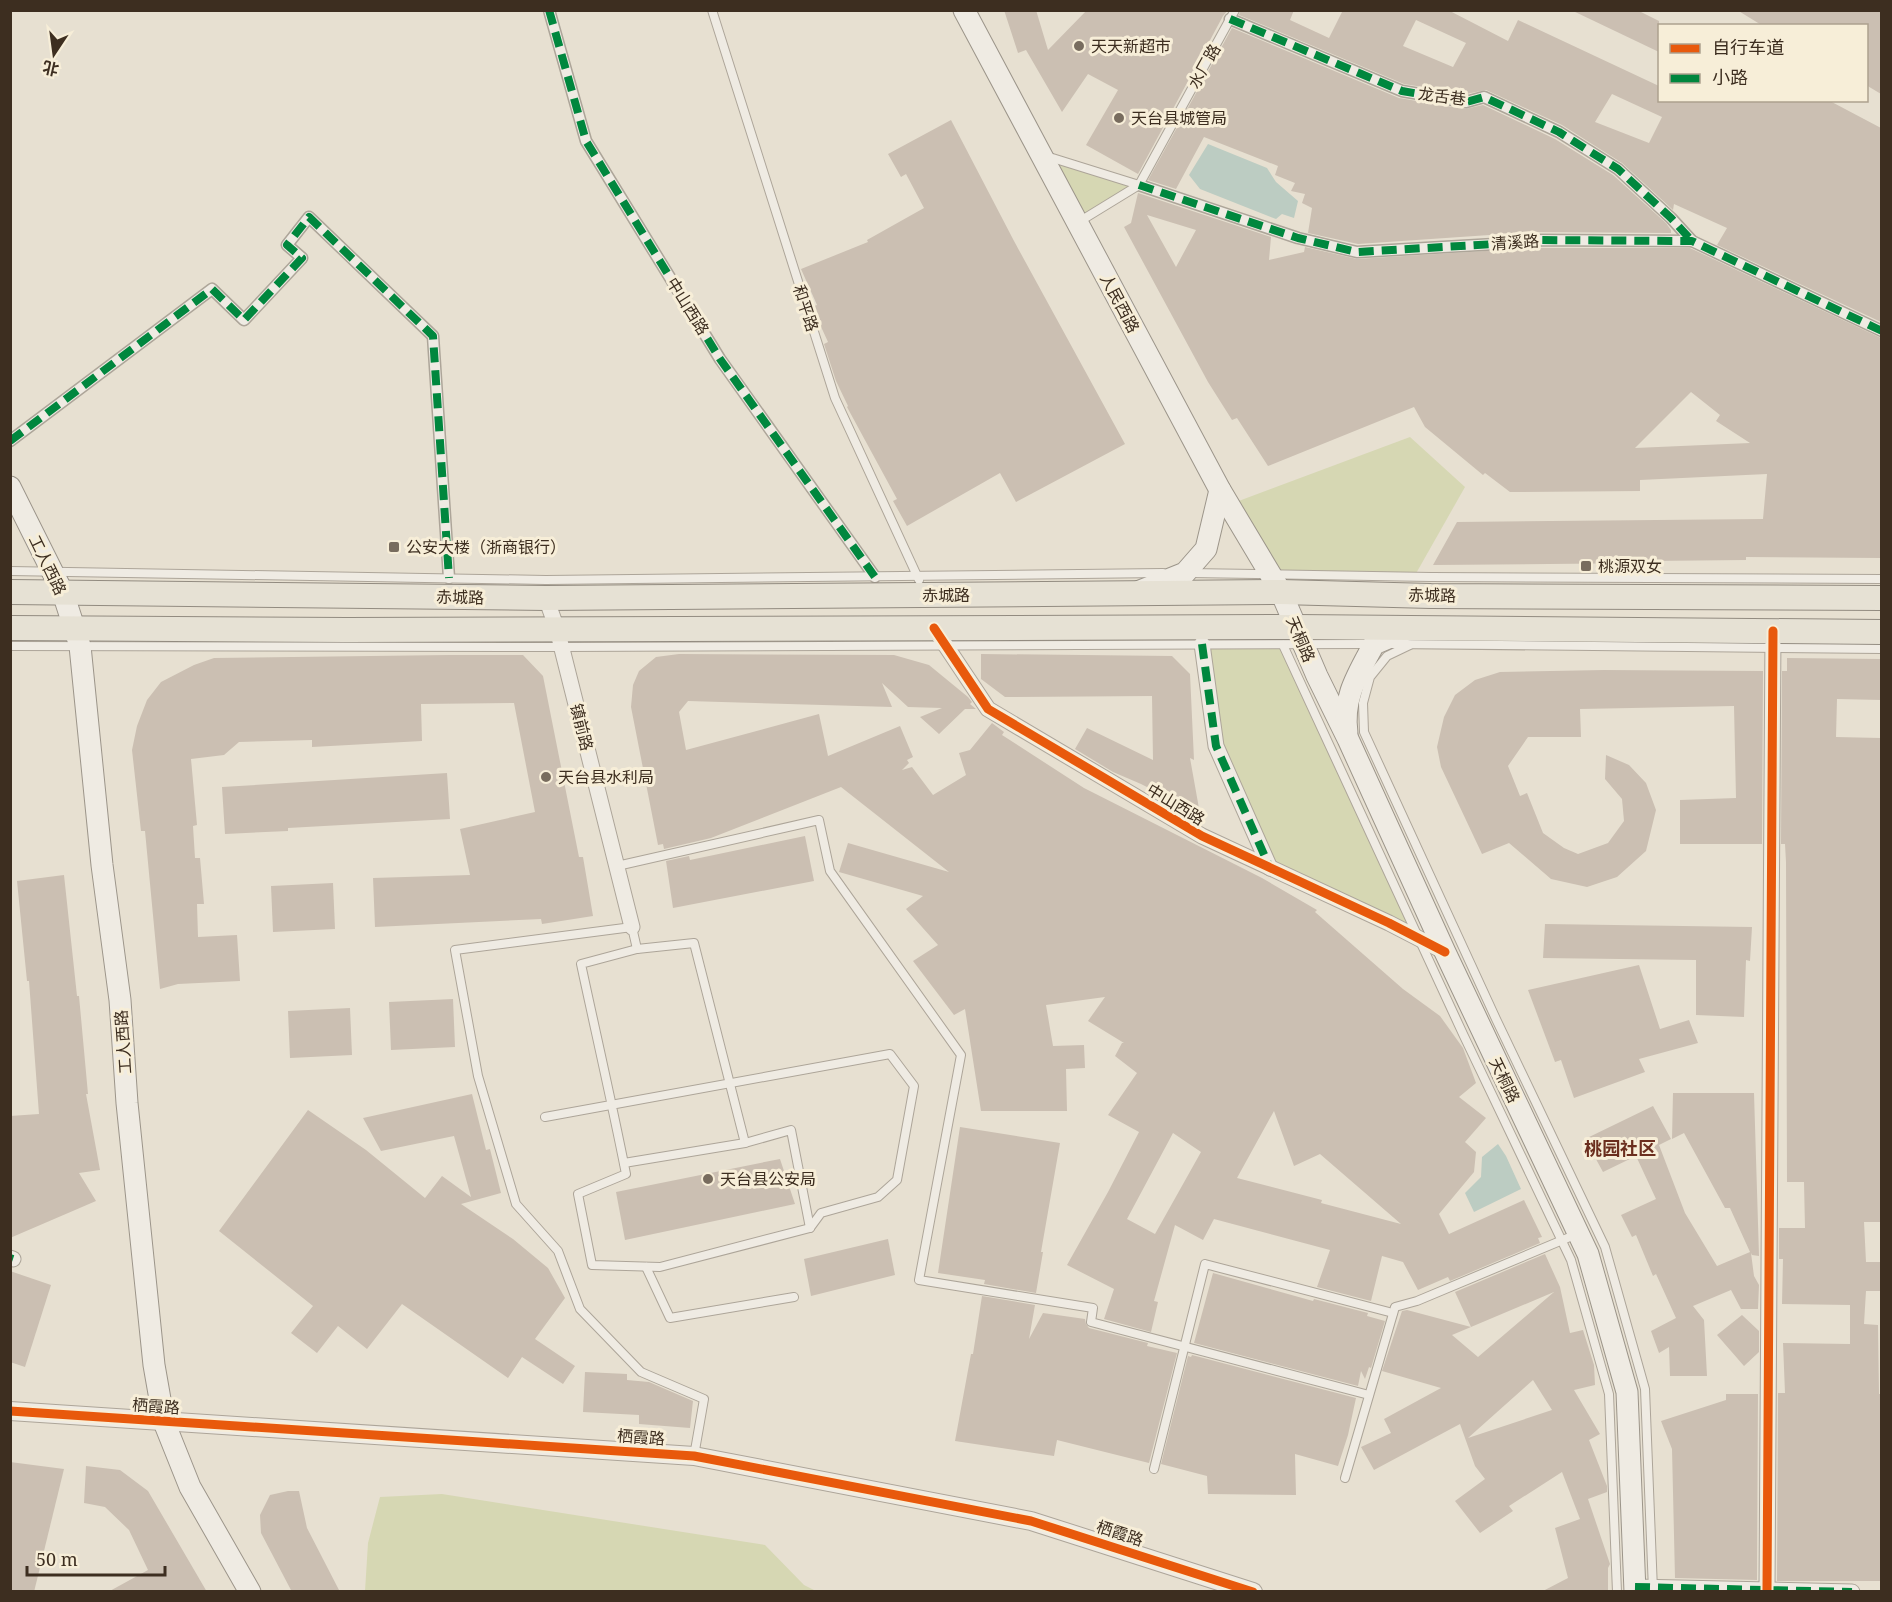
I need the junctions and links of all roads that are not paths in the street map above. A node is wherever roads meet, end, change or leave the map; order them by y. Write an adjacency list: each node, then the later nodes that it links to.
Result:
1 (549, 10): 16 (street, 中山西路)
2 (712, 10): 23 (lane, 和平路)
3 (964, 10): 5 (main road, 人民西路)
4 (1233, 15): 6 (lane, 水厂路); 8 (street, 龙舌巷)
5 (1041, 155): 6 (lane); 7 (main road, 人民西路)
6 (1139, 185): 7 (lane, 水厂路); 8 (street, 清溪路)
7 (1077, 223): 12 (main road, 人民西路)
8 (1692, 241): 9 (street, 清溪路)
9 (1881, 331)
10 (10, 441): 17 (street)
11 (10, 487): 14 (main road, 工人西路)
12 (1220, 490): 15 (main road); 19 (main road, 人民西路)
13 (10, 571): 14 (lane)
14 (52, 572): 17 (lane); 21 (main road, 工人西路)
15 (1185, 573): 16 (lane); 19 (lane); 22 (main road)
16 (875, 577): 17 (lane)
17 (448, 578)
18 (1881, 579): 19 (lane)
19 (1276, 583): 22 (main road, 赤城路); 25 (main road, 赤城路); 32 (main road, 天桐路)
20 (10, 592): 21 (main road, 赤城路)
21 (63, 593): 24 (main road, 赤城路); 30 (main road, 工人西路)
22 (1135, 594): 23 (main road, 赤城路)
23 (926, 595): 24 (main road, 赤城路)
24 (546, 598): 31 (street, 镇前路)
25 (1881, 598)
26 (10, 628): 30 (main road, 赤城路)
27 (1881, 632): 33 (main road, 赤城路)
28 (1413, 636): 32 (main road, 赤城路); 33 (main road, 赤城路); 35 (main road); 61 (lane)
29 (940, 637): 31 (main road, 赤城路); 32 (main road, 赤城路); 34 (lane); 40 (street, 中山西路)
30 (78, 638): 31 (main road, 赤城路); 36 (lane); 57 (main road, 工人西路)
31 (559, 638): 39 (street, 镇前路)
32 (1294, 639): 34 (lane); 35 (lane); 38 (main road, 天桐路); 42 (lane)
33 (1773, 639): 37 (lane); 62 (street)
34 (1202, 644): 40 (street)
35 (1374, 644): 38 (main road)
36 (10, 646)
37 (1881, 649)
38 (1348, 739): 44 (main road, 天桐路)
39 (617, 866): 41 (street, 镇前路); 55 (lane)
40 (1270, 868): 42 (street, 中山西路)
41 (632, 927): 43 (lane); 58 (lane)
42 (1419, 938): 44 (street, 中山西路); 61 (lane)
43 (637, 949): 45 (lane); 46 (lane)
44 (1445, 952): 51 (main road, 天桐路)
45 (729, 1083): 46 (lane); 48 (lane); 50 (lane)
46 (611, 1105): 47 (lane); 49 (lane)
47 (545, 1117)
48 (745, 1143): 49 (lane); 50 (lane)
49 (624, 1163): 52 (lane)
50 (810, 1228): 52 (lane)
51 (1578, 1233): 54 (lane); 61 (main road, 天桐路)
52 (646, 1267): 53 (lane)
53 (794, 1298)
54 (1393, 1313): 55 (lane); 59 (lane)
55 (1369, 1395): 60 (lane)
56 (10, 1411): 57 (street, 栖霞路)
57 (164, 1422): 58 (street, 栖霞路); 63 (main road, 工人西路)
58 (694, 1456): 64 (street, 栖霞路)
59 (1154, 1469)
60 (1345, 1478)
61 (1639, 1590): 62 (street)
62 (1767, 1590): 65 (street)
63 (250, 1592)
64 (1253, 1592)
65 (1852, 1592)

